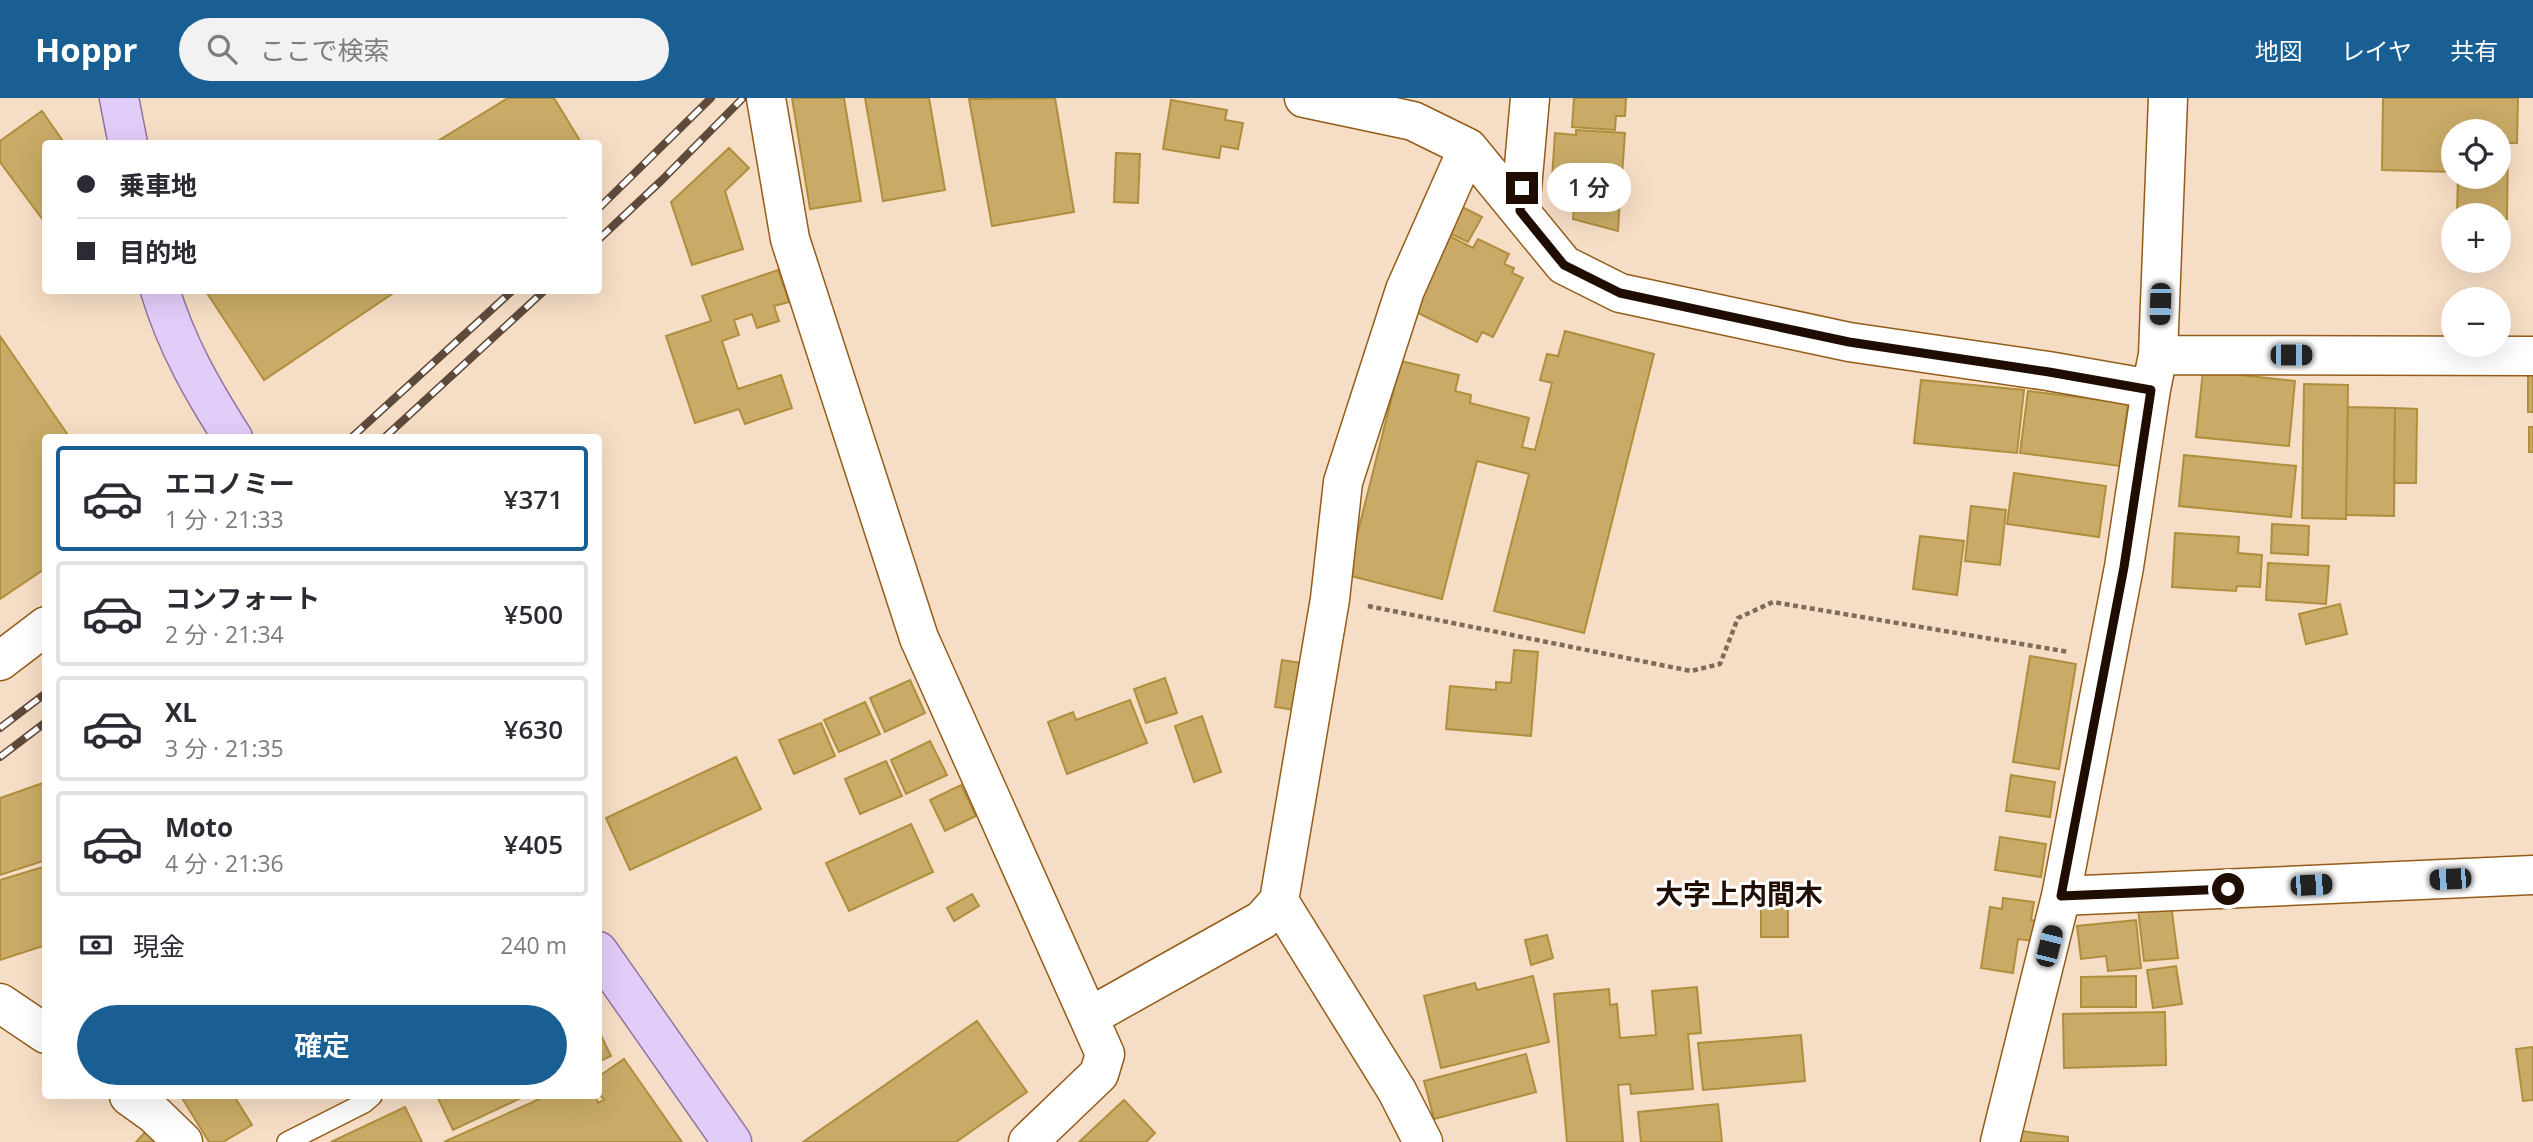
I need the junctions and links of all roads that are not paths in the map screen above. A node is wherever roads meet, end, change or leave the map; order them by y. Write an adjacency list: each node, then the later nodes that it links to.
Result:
1 (119, 98): 6 (main road)
2 (766, 98): 20 (street)
3 (1304, 98): 7 (street)
4 (1530, 98): 8 (street)
5 (2168, 98): 11 (street)
6 (127, 140)
7 (1468, 148): 8 (street); 17 (street)
8 (1520, 211): 11 (street)
9 (162, 294): 12 (main road)
10 (2533, 355): 11 (street)
11 (2154, 372): 16 (street)
12 (231, 434)
13 (42, 629): 14 (street)
14 (0, 661)
15 (2533, 875): 16 (street)
16 (2061, 896): 29 (street)
17 (1279, 901): 20 (street); 28 (street)
18 (602, 963): 26 (main road)
19 (0, 1003): 21 (street)
20 (1088, 1017): 27 (street)
21 (42, 1031)
22 (133, 1099): 24 (street)
23 (368, 1099): 25 (lane)
24 (183, 1142)
25 (287, 1142)
26 (732, 1142)
27 (1028, 1142)
28 (1423, 1142)
29 (2000, 1142)

